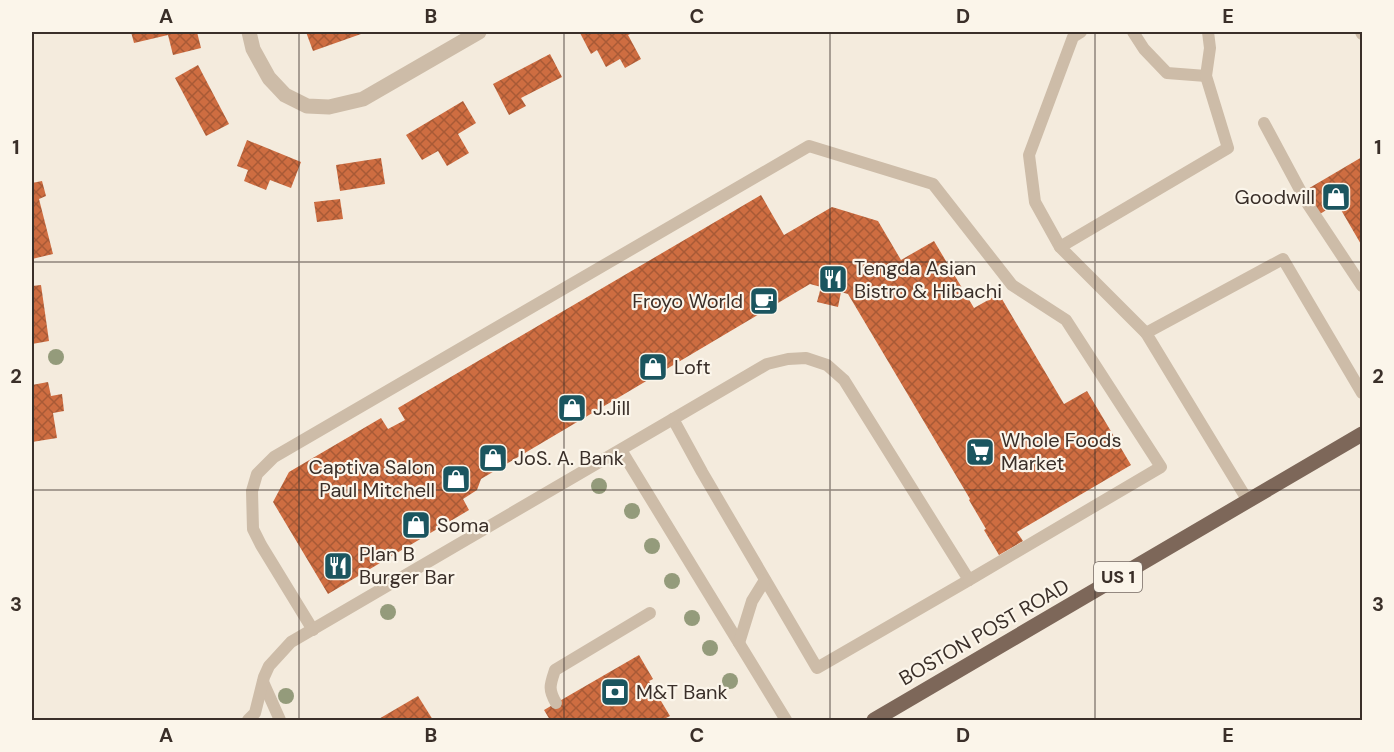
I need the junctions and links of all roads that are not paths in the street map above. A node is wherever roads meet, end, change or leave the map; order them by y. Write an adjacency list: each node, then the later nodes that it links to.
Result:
1 (249, 32): 2 (street)
2 (479, 32)
3 (1082, 32): 8 (lane)
4 (1133, 32): 6 (lane)
5 (1208, 32): 6 (lane)
6 (1206, 76): 8 (lane)
7 (1264, 123): 9 (lane)
8 (1060, 247): 10 (lane)
9 (1362, 286)
10 (1146, 333): 11 (lane); 15 (lane)
11 (1362, 393)
12 (673, 419): 14 (lane); 16 (lane); 17 (lane)
13 (1362, 434): 15 (main road, BOSTON POST ROAD / US 1)
14 (621, 450): 19 (lane); 20 (lane)
15 (1248, 501): 26 (main road, BOSTON POST ROAD / US 1)
16 (969, 579): 17 (lane); 19 (lane)
17 (765, 580): 20 (lane)
18 (650, 613): 22 (lane)
19 (313, 630): 21 (lane)
20 (739, 643): 25 (lane)
21 (263, 682): 23 (lane); 24 (lane)
22 (556, 703)
23 (248, 720)
24 (280, 720)
25 (786, 720)
26 (874, 720)

